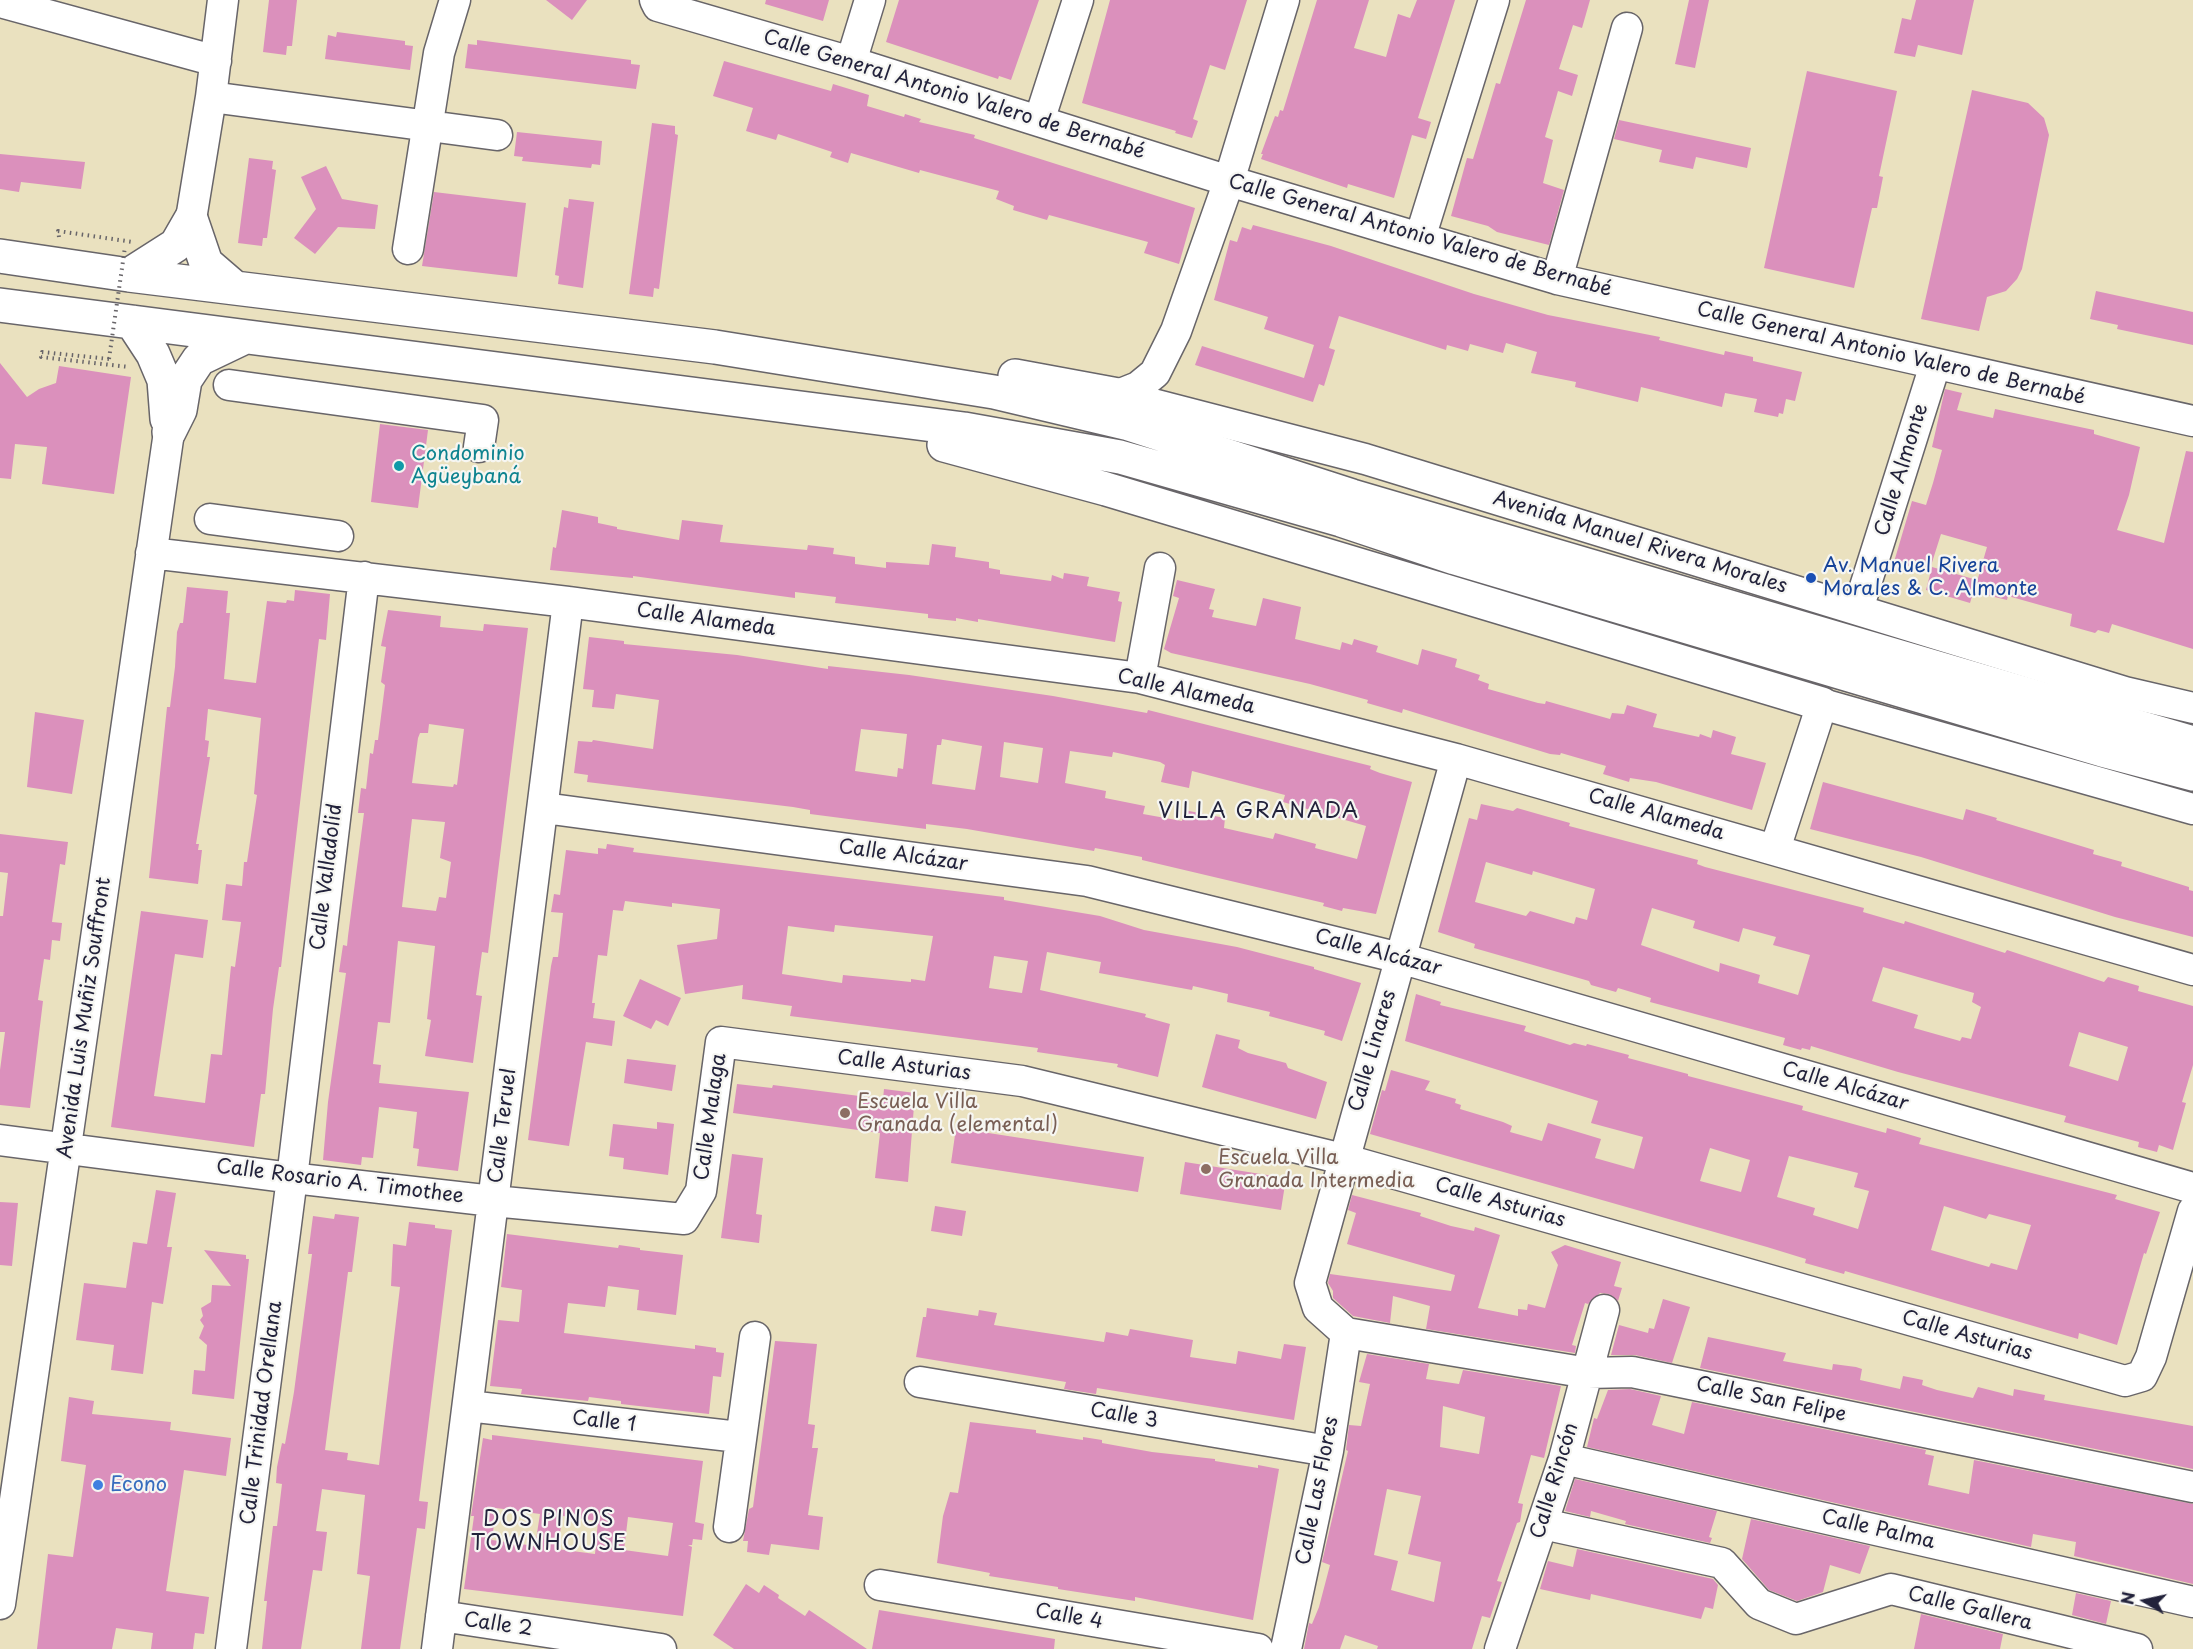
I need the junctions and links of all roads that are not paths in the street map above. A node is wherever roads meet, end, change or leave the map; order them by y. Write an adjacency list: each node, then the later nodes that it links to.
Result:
1 (224, 0): 11 (street)
2 (455, 0): 15 (street)
3 (870, 0): 12 (street)
4 (1078, 0): 14 (street)
5 (1284, 0): 17 (street)
6 (1494, 0): 19 (street)
7 (0, 2): 9 (street)
8 (657, 3): 12 (street, Calle General Antonio Valero de Bernabé)
9 (89, 13): 11 (street)
10 (1627, 28): 23 (street)
11 (216, 61): 13 (street)
12 (851, 62): 14 (street, Calle General Antonio Valero de Bernabé)
13 (211, 97): 15 (street); 18 (street)
14 (1039, 122): 17 (street, Calle General Antonio Valero de Bernabé)
15 (428, 126): 16 (street); 20 (street)
16 (497, 135)
17 (1229, 181): 19 (street, Calle General Antonio Valero de Bernabé); 29 (street)
18 (191, 219): 22 (highway); 24 (highway)
19 (1420, 238): 23 (street, Calle General Antonio Valero de Bernabé)
20 (408, 249)
21 (0, 256): 22 (highway)
22 (127, 261): 24 (highway)
23 (1557, 279): 32 (street, Calle General Antonio Valero de Bernabé)
24 (235, 288): 31 (highway)
25 (0, 298): 27 (highway)
26 (0, 305): 27 (highway)
27 (76, 314): 28 (highway)
28 (132, 322): 30 (highway); 38 (highway)
29 (1176, 331): 34 (street); 36 (street)
30 (245, 337): 35 (highway); 38 (highway)
31 (715, 347): 34 (highway); 43 (highway)
32 (1935, 365): 37 (street, Calle General Antonio Valero de Bernabé); 49 (street, Calle Almonte)
33 (229, 385): 39 (street)
34 (1118, 395): 36 (street, Avenida Manuel Rivera Morales)
35 (833, 412): 43 (highway); 51 (highway)
36 (1199, 414): 49 (street, Avenida Manuel Rivera Morales)
37 (2193, 421)
38 (169, 432): 44 (street, Avenida Luis Muñiz Souffront)
39 (479, 447)
40 (210, 519): 41 (street)
41 (276, 527): 42 (street); 45 (street)
42 (338, 536)
43 (1458, 543): 53 (highway); 55 (highway)
44 (151, 553): 45 (street, Calle Alameda); 63 (street, Avenida Luis Muñiz Souffront)
45 (271, 567): 47 (street, Calle Alameda)
46 (1160, 568): 50 (street)
47 (364, 577): 48 (street, Calle Alameda); 65 (street, Calle Valladolid)
48 (568, 602): 50 (street, Calle Alameda); 56 (street, Calle Teruel)
49 (1858, 609): 52 (street, Avenida Manuel Rivera Morales)
50 (1140, 678): 54 (street, Calle Alameda)
51 (1822, 704): 57 (street); 58 (street)
52 (2193, 708)
53 (2193, 742)
54 (1456, 759): 58 (street, Calle Alameda); 59 (street, Calle Linares)
55 (2193, 774)
56 (544, 808): 59 (street, Calle Alcázar); 68 (street, Calle Teruel)
57 (2193, 809)
58 (1775, 849): 60 (street, Calle Alameda)
59 (1400, 958): 64 (street, Calle Linares); 66 (street, Calle Alcázar)
60 (2193, 970)
61 (721, 1042): 64 (street, Calle Asturias); 67 (street, Calle Malaga)
62 (0, 1140): 63 (street, Calle Rosario A. Timothee)
63 (67, 1148): 65 (street, Calle Rosario A. Timothee); 84 (street, Avenida Luis Muñiz Souffront)
64 (1343, 1159): 69 (street, Calle Asturias); 71 (street, Calle Linares)
65 (292, 1178): 68 (street, Calle Rosario A. Timothee); 86 (street, Calle Trinidad Orellana)
66 (2193, 1188)
67 (701, 1191): 68 (street, Calle Rosario A. Timothee)
68 (493, 1201): 75 (street, Calle Teruel)
69 (2193, 1211)
70 (1604, 1310): 73 (street, Calle Rincón)
71 (1346, 1333): 73 (street, Calle San Felipe); 77 (street, Calle Las Flores)
72 (754, 1337): 76 (street)
73 (1588, 1373): 78 (street, Calle Rincón); 79 (street, Calle San Felipe)
74 (920, 1382): 77 (street, Calle 3)
75 (468, 1406): 76 (street, Calle 1); 85 (street, Calle Teruel)
76 (739, 1437): 81 (street)
77 (1328, 1451): 90 (street, Calle Las Flores)
78 (1564, 1459): 80 (street, Calle Rincón); 83 (street, Calle Palma)
79 (2193, 1487)
80 (1543, 1524): 91 (street, Calle Rincón); 92 (street, Calle Gallera)
81 (729, 1527)
82 (880, 1585): 89 (street, Calle 4)
83 (2193, 1602)
84 (0, 1604)
85 (441, 1616): 87 (street, Calle Teruel); 88 (street, Calle 2)
86 (231, 1649)
87 (437, 1649)
88 (661, 1649)
89 (1258, 1649)
90 (1286, 1649)
91 (1500, 1649)
92 (2137, 1649)

